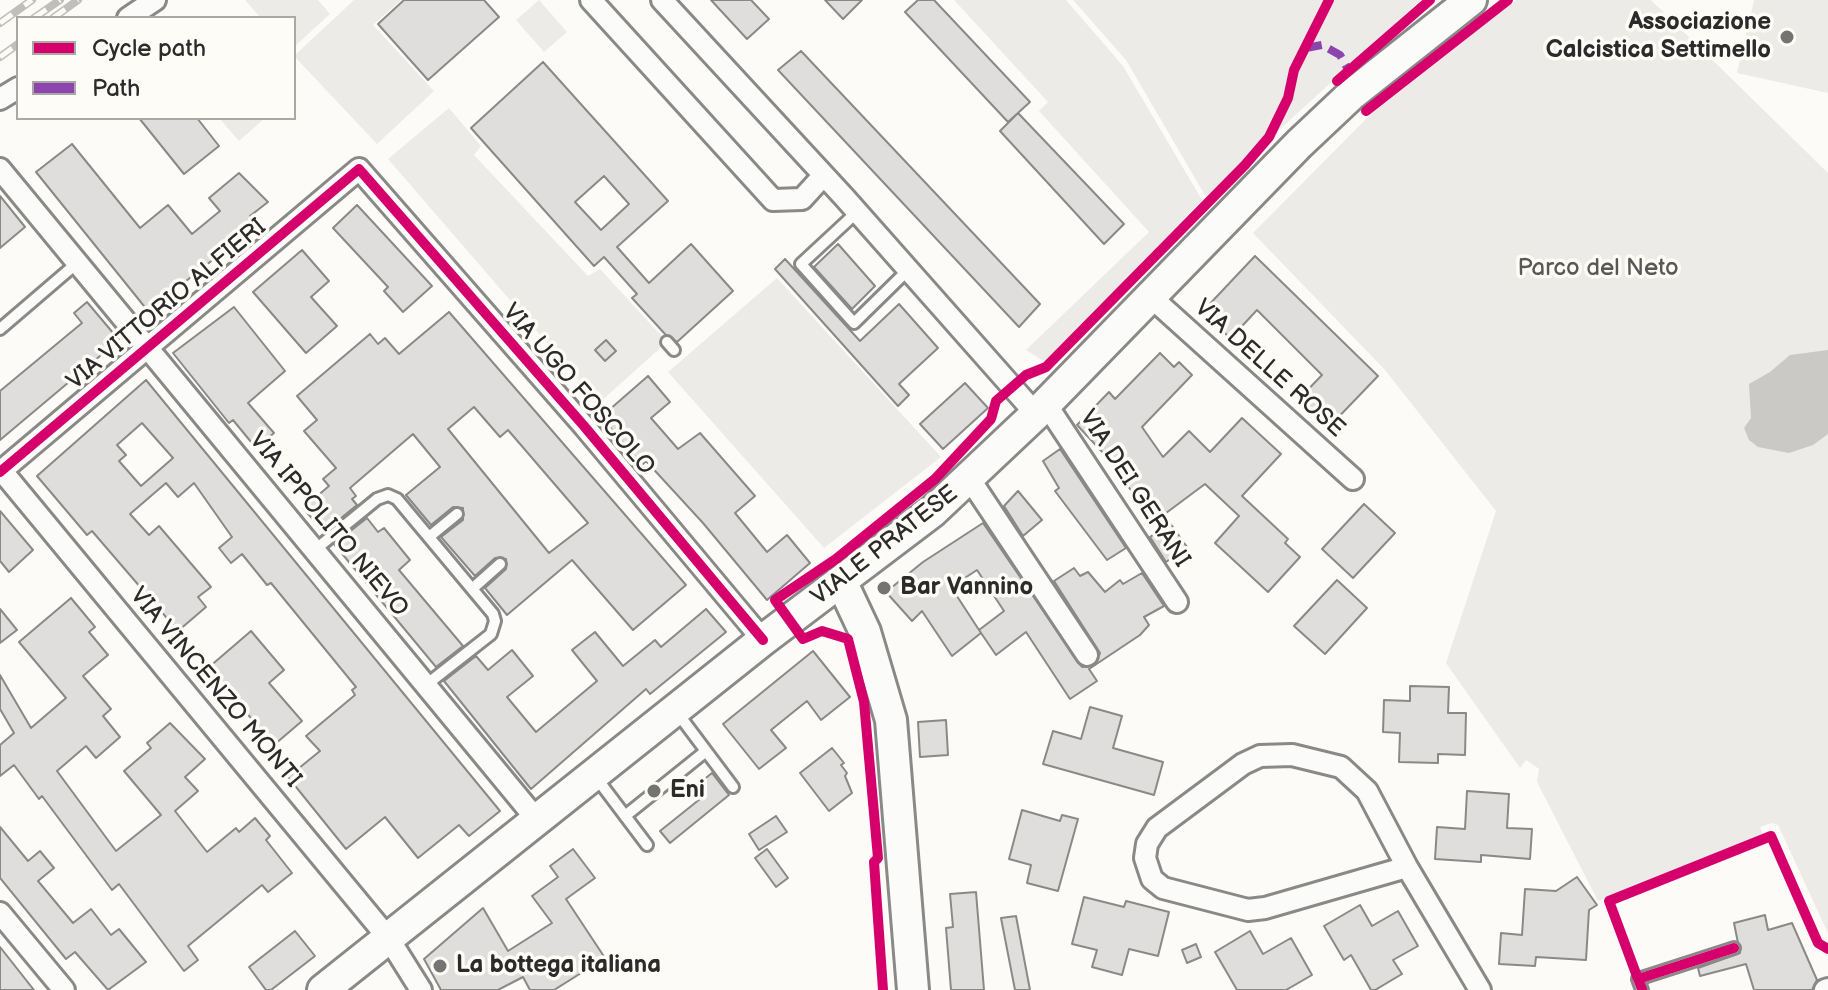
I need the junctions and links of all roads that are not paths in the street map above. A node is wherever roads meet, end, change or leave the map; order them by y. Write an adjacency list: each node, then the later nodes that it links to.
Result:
1 (155, 0): 6 (street)
2 (591, 0): 10 (street)
3 (662, 0): 10 (street, VIA DEI GERANI)
4 (1444, 0): 7 (main road, VIALE PRATESE)
5 (1471, 0): 7 (main road, VIALE PRATESE)
6 (131, 16)
7 (1402, 52): 14 (main road, VIALE PRATESE)
8 (0, 169): 12 (street, VIA IPPOLITO NIEVO)
9 (359, 169): 16 (street, VIA VITTORIO ALFIERI); 28 (street, VIA UGO FOSCOLO)
10 (823, 176): 11 (street, VIA DEI GERANI)
11 (857, 212): 13 (street, VIA DEI GERANI); 13 (lane)
12 (77, 263): 15 (lane); 16 (street, VIA IPPOLITO NIEVO)
13 (908, 270): 17 (street, VIA DEI GERANI)
14 (1151, 297): 17 (main road, VIALE PRATESE); 20 (street, VIA DELLE ROSE)
15 (0, 329)
16 (148, 349): 18 (street, VIA VITTORIO ALFIERI); 23 (street, VIA IPPOLITO NIEVO)
17 (1041, 409): 19 (main road, VIALE PRATESE); 27 (street, VIA DEI GERANI)
18 (1, 472): 41 (street, VIA VINCENZO MONTI)
19 (969, 478): 25 (main road, VIALE PRATESE); 29 (street)
20 (1353, 479)
21 (457, 514): 22 (lane)
22 (429, 537): 23 (lane); 26 (lane)
23 (316, 549): 31 (street, VIA IPPOLITO NIEVO)
24 (500, 564): 26 (lane)
25 (841, 581): 28 (main road, VIALE PRATESE); 30 (main road)
26 (472, 589): 31 (lane)
27 (1177, 602)
28 (763, 640): 32 (main road, VIALE PRATESE)
29 (1087, 655)
30 (877, 672): 46 (main road); 47 (main road)
31 (426, 685): 37 (street, VIA IPPOLITO NIEVO)
32 (675, 709): 33 (lane); 34 (main road, VIALE PRATESE)
33 (706, 751): 35 (lane); 36 (lane)
34 (593, 774): 36 (lane); 37 (main road, VIALE PRATESE)
35 (733, 787)
36 (625, 816): 38 (lane)
37 (537, 820): 41 (main road, VIALE PRATESE)
38 (647, 845)
39 (1407, 867): 39 (street); 48 (street)
40 (0, 913): 43 (street)
41 (389, 939): 44 (main road, VIALE PRATESE); 45 (street, VIA VINCENZO MONTI)
42 (1734, 948): 49 (lane)
43 (64, 990)
44 (323, 990)
45 (421, 990)
46 (896, 990)
47 (913, 990)
48 (1480, 990)
49 (1642, 990)

